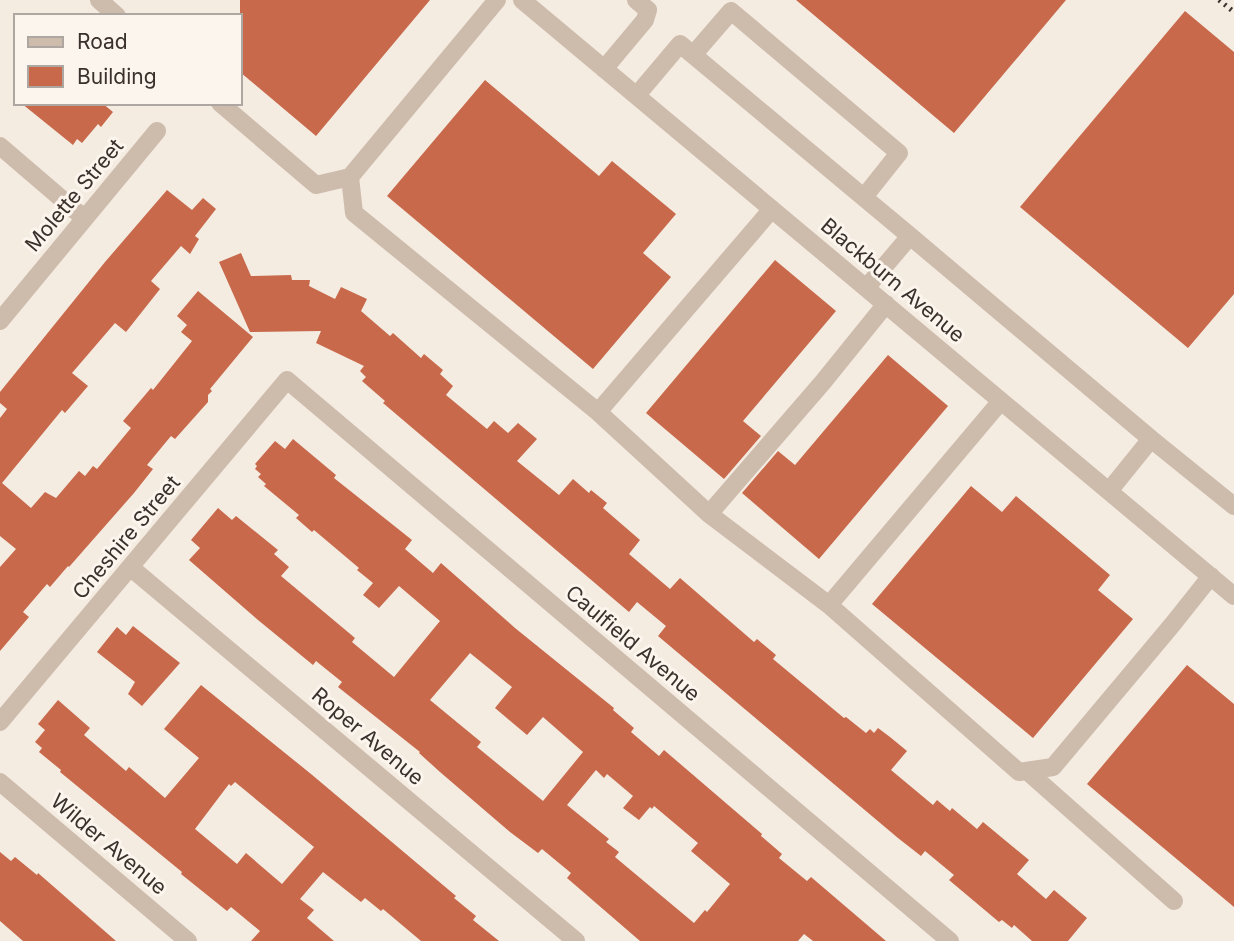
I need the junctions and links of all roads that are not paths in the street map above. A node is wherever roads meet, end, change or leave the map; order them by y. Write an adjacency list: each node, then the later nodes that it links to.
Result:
1 (99, 0): 5 (street)
2 (497, 0): 12 (street)
3 (522, 0): 7 (street, Blackburn Avenue)
4 (636, 0): 7 (street)
5 (115, 14)
6 (693, 55): 8 (street); 13 (street); 13 (street)
7 (604, 69): 8 (street, Blackburn Avenue)
8 (636, 96): 14 (street, Blackburn Avenue)
9 (221, 105): 12 (street)
10 (156, 131): 15 (street, Molette Street)
11 (0, 146): 15 (street)
12 (350, 177): 22 (street)
13 (864, 197): 16 (street)
14 (772, 209): 17 (street, Blackburn Avenue); 22 (street)
15 (84, 218): 19 (street, Molette Street)
16 (910, 236): 17 (street); 23 (street)
17 (866, 288): 18 (street, Blackburn Avenue)
18 (886, 304): 21 (street, Blackburn Avenue); 26 (street)
19 (0, 321)
20 (287, 380): 27 (street, Cheshire Street); 37 (street, Caulfield Avenue)
21 (1001, 401): 24 (street, Blackburn Avenue); 30 (street)
22 (598, 412): 26 (street)
23 (1152, 439): 24 (street); 25 (street)
24 (1109, 491): 28 (street, Blackburn Avenue)
25 (1234, 506)
26 (709, 514): 30 (street)
27 (130, 567): 31 (street, Cheshire Street); 36 (street, Roper Avenue)
28 (1211, 576): 29 (street, Blackburn Avenue); 32 (street)
29 (1234, 596)
30 (829, 605): 32 (street)
31 (0, 722)
32 (1027, 771): 34 (street)
33 (0, 782): 35 (street, Wilder Avenue)
34 (1174, 901)
35 (188, 941)
36 (576, 941)
37 (950, 941)

